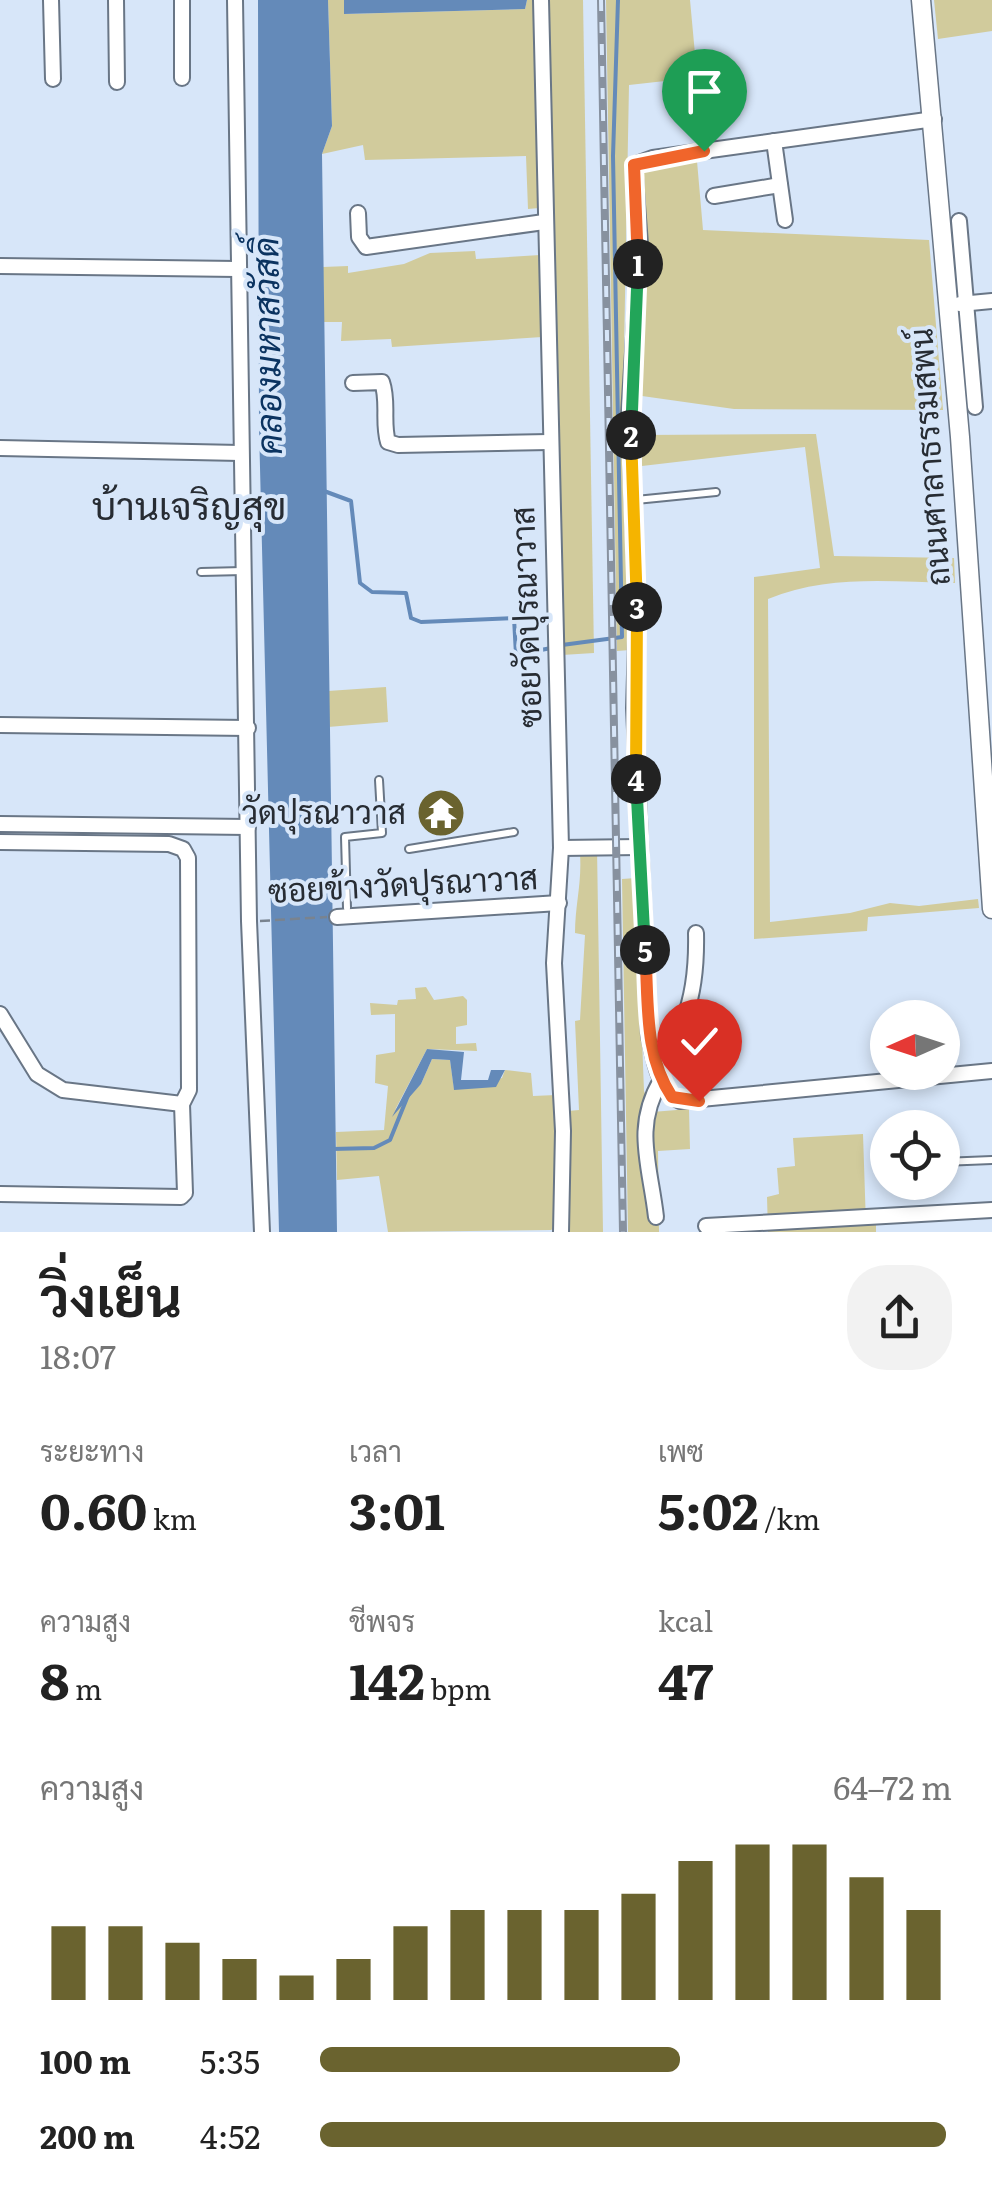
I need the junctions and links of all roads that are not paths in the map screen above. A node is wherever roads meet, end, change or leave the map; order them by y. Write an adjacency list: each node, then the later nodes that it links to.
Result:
1 (51, 0): 8 (street)
2 (116, 0): 9 (street)
3 (182, 0): 7 (street)
4 (235, 0): 19 (street)
5 (541, 0): 17 (street, ซอยวัดปุรณาวาส)
6 (921, 0): 10 (street, ถนนศาลาธรรมสพน์)
7 (182, 78)
8 (53, 79)
9 (117, 82)
10 (934, 119): 11 (street); 21 (street, ถนนศาลาธรรมสพน์)
11 (774, 141): 12 (street); 28 (street)
12 (780, 185): 13 (street); 15 (street)
13 (714, 196)
14 (358, 213): 17 (street)
15 (785, 220)
16 (959, 221): 21 (street)
17 (544, 222): 24 (street, ซอยวัดปุรณาวาส)
18 (0, 266): 19 (street)
19 (237, 269): 26 (street)
20 (992, 301): 21 (street)
21 (957, 304): 23 (street); 33 (street, ถนนศาลาธรรมสพน์)
22 (352, 383): 24 (street)
23 (975, 407)
24 (549, 442): 41 (street, ซอยวัดปุรณาวาส)
25 (0, 448): 26 (street)
26 (240, 453): 30 (street)
27 (716, 492): 28 (lane)
28 (634, 500): 40 (street)
29 (201, 572): 30 (lane)
30 (244, 572): 32 (street)
31 (0, 725): 32 (street)
32 (248, 728): 36 (street)
33 (985, 728): 44 (street, ถนนศาลาธรรมสพน์)
34 (379, 780): 45 (lane)
35 (0, 824): 36 (street)
36 (248, 827): 59 (street)
37 (514, 832): 42 (lane)
38 (0, 842): 51 (street)
39 (544, 846): 41 (lane)
40 (639, 847): 41 (street); 48 (street)
41 (561, 848): 43 (street, ซอยวัดปุรณาวาส)
42 (410, 849)
43 (560, 903): 45 (street, ซอยข้างวัดปุรณาวาส); 60 (street, ซอยวัดปุรณาวาส)
44 (992, 910)
45 (342, 913)
46 (696, 934): 48 (street)
47 (0, 1014): 51 (street)
48 (655, 1061): 50 (street)
49 (992, 1071): 50 (street)
50 (661, 1080): 56 (street)
51 (182, 1104): 54 (street)
52 (992, 1160): 53 (lane)
53 (960, 1161)
54 (0, 1194)
55 (992, 1210): 57 (street)
56 (656, 1216)
57 (883, 1225): 58 (street)
58 (706, 1226)
59 (262, 1232)
60 (561, 1232)

